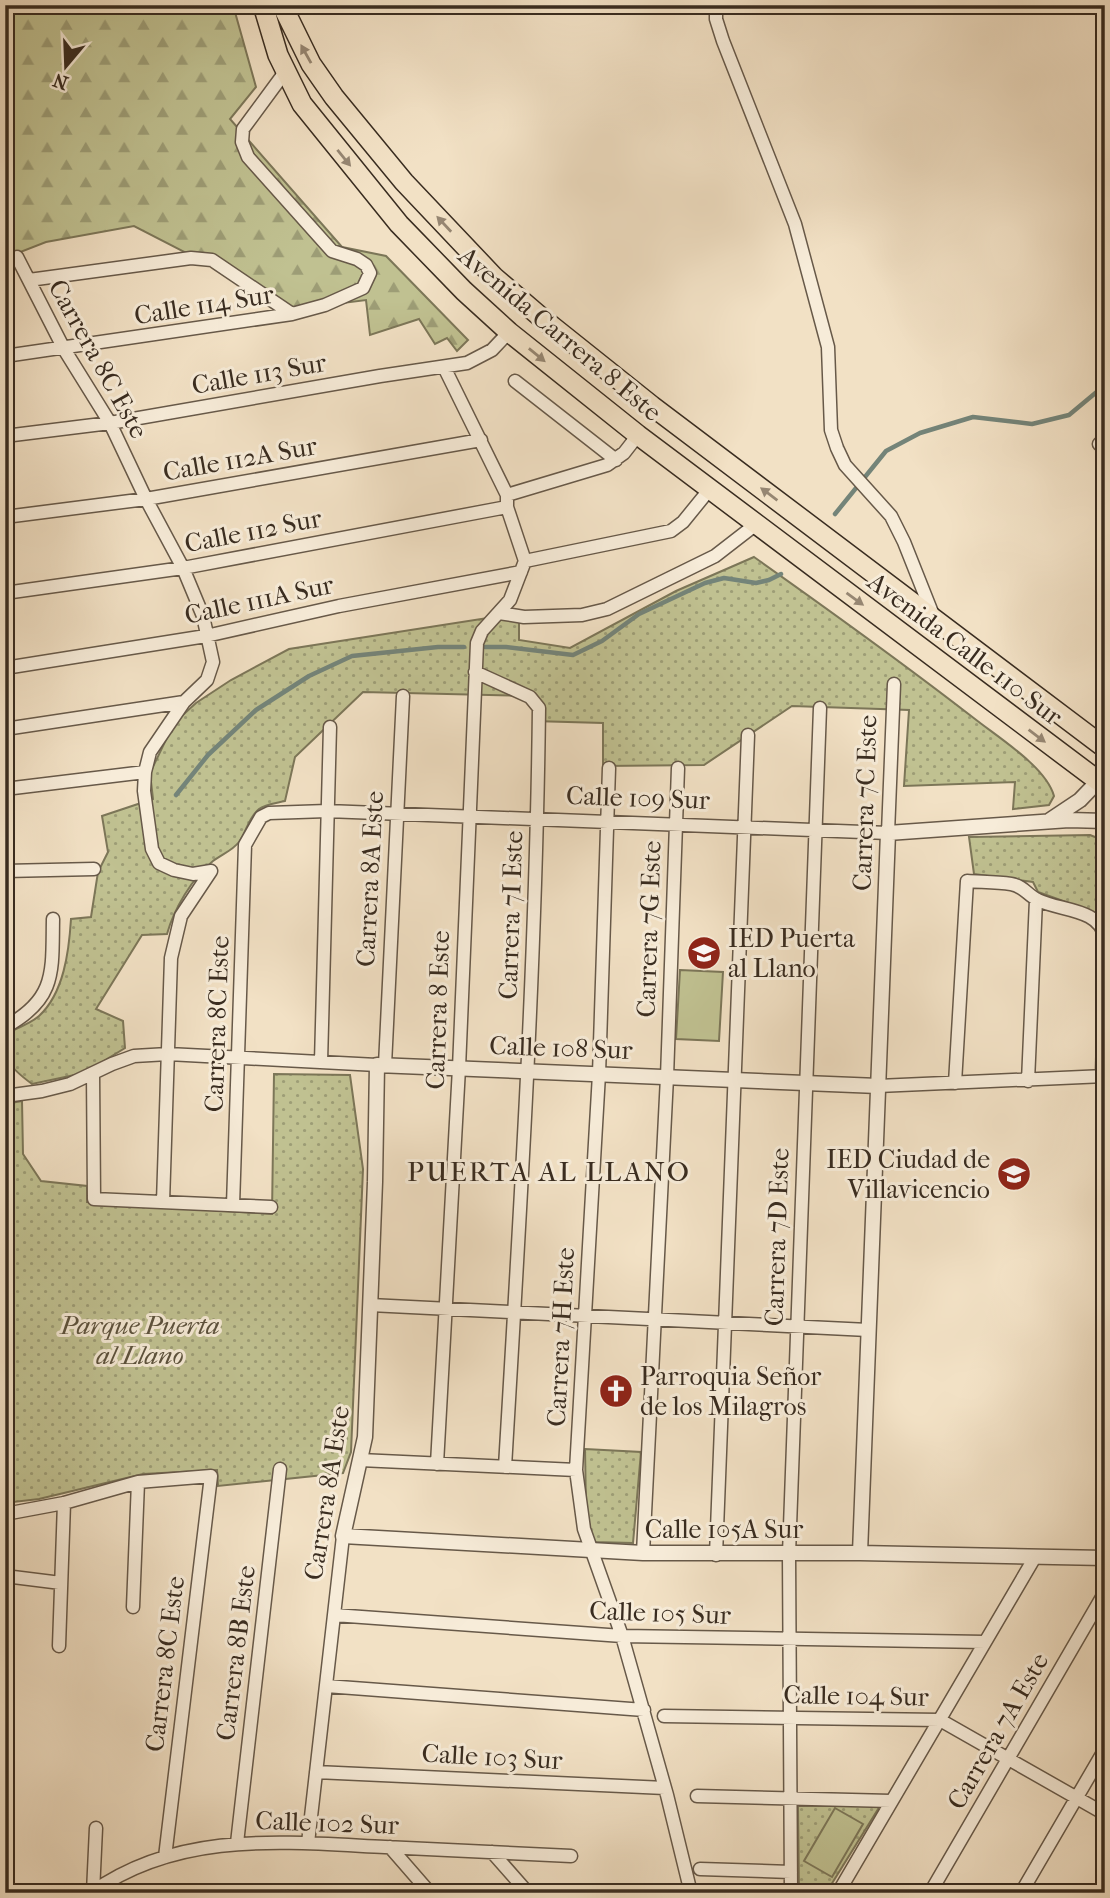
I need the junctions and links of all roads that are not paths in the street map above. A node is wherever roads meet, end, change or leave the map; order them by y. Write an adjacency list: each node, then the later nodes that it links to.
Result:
1 (263, 5): 4 (highway, Avenida Carrera 8 Este)
2 (282, 5): 23 (highway, Avenida Carrera 8 Este, one-way to 2)
3 (716, 5): 29 (street)
4 (285, 72): 7 (street, Calle 114 Sur); 8 (highway, Avenida Carrera 8 Este, one-way to 8)
5 (17, 257): 6 (street, Carrera 8C Este)
6 (29, 281): 7 (street); 9 (street, Carrera 8C Este)
7 (292, 314): 9 (street, Calle 114 Sur)
8 (509, 332): 11 (street, Calle 113 Sur); 14 (highway, Avenida Carrera 8 Este, one-way to 14)
9 (64, 349): 10 (street, Calle 114 Sur); 13 (street, Carrera 8C Este)
10 (5, 356)
11 (444, 367): 13 (street, Calle 113 Sur); 16 (street)
12 (515, 381): 17 (street)
13 (110, 423): 15 (street, Calle 113 Sur); 19 (street, Carrera 8C Este)
14 (638, 435): 17 (street, Calle 112 Sur); 18 (highway, Avenida Carrera 8 Este)
15 (5, 436)
16 (481, 440): 19 (street, Calle 112A Sur); 20 (street)
17 (616, 460): 20 (street, Calle 112 Sur)
18 (709, 490): 22 (highway, Avenida Carrera 8 Este); 25 (street, Calle 111A Sur)
19 (146, 499): 21 (street, Calle 112A Sur); 26 (street, Carrera 8C Este)
20 (507, 501): 25 (street); 26 (street, Calle 112 Sur)
21 (5, 517)
22 (755, 525): 24 (highway, Avenida Carrera 8 Este); 28 (street)
23 (823, 535): 29 (highway, Avenida Calle 110 Sur)
24 (800, 559): 44 (highway, Avenida Calle 110 Sur, one-way to 44)
25 (523, 567): 28 (street, Carrera 8 Este); 30 (street, Calle 111A Sur)
26 (183, 568): 27 (street, Calle 112 Sur); 30 (street, Carrera 8C Este)
27 (5, 593)
28 (499, 612): 32 (street, Carrera 8 Este)
29 (934, 619): 40 (highway, Avenida Calle 110 Sur)
30 (206, 636): 31 (street, Calle 111A Sur); 35 (street, Carrera 8C Este)
31 (5, 668)
32 (475, 672): 48 (street, Carrera 8 Este); 49 (street, Carrera 7I Este)
33 (894, 684): 56 (street, Carrera 7C Este)
34 (403, 696): 47 (street, Carrera 8A Este)
35 (184, 702): 38 (street); 43 (street, Carrera 8C Este)
36 (820, 708): 55 (street, Carrera 7D Este)
37 (330, 727): 46 (street)
38 (5, 729)
39 (748, 735): 54 (street)
40 (1105, 748)
41 (609, 768): 51 (street, Carrera 7H Este)
42 (678, 768): 53 (street, Carrera 7G Este)
43 (145, 772): 45 (street); 65 (street)
44 (1103, 784): 52 (street, Calle 109 Sur)
45 (5, 789)
46 (327, 811): 47 (street, Calle 109 Sur); 57 (street, Calle 109 Sur); 67 (street)
47 (397, 814): 48 (street, Calle 109 Sur); 68 (street, Carrera 8A Este)
48 (468, 817): 49 (street, Calle 109 Sur); 69 (street, Carrera 8 Este)
49 (538, 819): 51 (street, Calle 109 Sur); 70 (street, Carrera 7I Este)
50 (1105, 821): 52 (street, Calle 109 Sur)
51 (607, 822): 53 (street, Calle 109 Sur); 72 (street, Carrera 7H Este)
52 (1045, 822): 56 (street, Calle 109 Sur)
53 (676, 824): 54 (street, Calle 109 Sur); 74 (street, Carrera 7G Este)
54 (745, 827): 55 (street, Calle 109 Sur); 75 (street)
55 (815, 830): 56 (street, Calle 109 Sur); 77 (street, Carrera 7D Este)
56 (888, 833): 79 (street, Carrera 7C Este)
57 (245, 845): 66 (street, Carrera 8C Este)
58 (94, 869): 59 (street)
59 (5, 871)
60 (1036, 900): 62 (street); 76 (street); 78 (street)
61 (53, 919): 64 (street)
62 (1104, 932)
63 (1105, 961): 73 (street)
64 (5, 1027)
65 (168, 1054): 66 (street, Calle 108 Sur); 71 (street, Calle 108 Sur); 81 (street)
66 (239, 1058): 67 (street, Calle 108 Sur); 82 (street, Carrera 8C Este)
67 (321, 1062): 68 (street, Calle 108 Sur)
68 (381, 1065): 69 (street, Calle 108 Sur); 84 (street, Carrera 8A Este)
69 (459, 1068): 70 (street, Calle 108 Sur); 85 (street, Carrera 8 Este)
70 (529, 1071): 72 (street, Calle 108 Sur); 86 (street, Carrera 7I Este)
71 (93, 1073): 80 (street, Calle 108 Sur); 81 (street)
72 (599, 1074): 74 (street, Calle 108 Sur); 87 (street, Carrera 7H Este)
73 (1103, 1076): 76 (street, Calle 108 Sur)
74 (667, 1077): 75 (street, Calle 108 Sur); 88 (street, Carrera 7G Este)
75 (734, 1079): 77 (street, Calle 108 Sur); 89 (street)
76 (1028, 1081): 78 (street, Calle 108 Sur)
77 (805, 1083): 79 (street, Calle 108 Sur); 90 (street, Carrera 7D Este)
78 (956, 1083): 79 (street, Calle 108 Sur)
79 (878, 1086): 91 (street, Carrera 7C Este)
80 (5, 1096)
81 (163, 1202): 82 (street)
82 (233, 1205): 83 (street)
83 (271, 1207)
84 (370, 1305): 85 (street); 92 (street, Carrera 8A Este)
85 (445, 1309): 86 (street); 93 (street, Carrera 8 Este)
86 (514, 1312): 87 (street); 94 (street, Carrera 7I Este)
87 (585, 1315): 88 (street); 96 (street, Carrera 7H Este)
88 (654, 1319): 89 (street); 102 (street, Carrera 7G Este)
89 (725, 1323): 90 (street); 105 (street)
90 (797, 1326): 91 (street); 104 (street, Carrera 7D Este)
91 (868, 1330): 103 (street, Carrera 7C Este)
92 (360, 1461): 93 (street); 100 (street, Carrera 8A Este)
93 (437, 1464): 94 (street)
94 (505, 1467): 96 (street)
95 (280, 1469): 132 (street, Carrera 8B Este)
96 (576, 1470): 101 (street, Carrera 7H Este)
97 (138, 1482): 98 (street); 111 (street); 137 (street, Carrera 8C Este)
98 (64, 1503): 99 (street); 109 (street)
99 (5, 1514)
100 (343, 1536): 101 (street, Calle 105A Sur); 112 (street, Carrera 8A Este)
101 (591, 1551): 102 (street, Calle 105A Sur); 113 (street, Carrera 7H Este)
102 (643, 1553): 105 (street, Calle 105A Sur)
103 (860, 1553): 104 (street, Calle 105A Sur); 106 (street, Calle 105A Sur)
104 (789, 1554): 105 (street, Calle 105A Sur); 114 (street, Carrera 7D Este)
105 (716, 1555)
106 (1035, 1557): 107 (street, Calle 105A Sur); 115 (street)
107 (1105, 1558)
108 (5, 1576): 109 (street)
109 (61, 1583): 116 (street)
110 (1105, 1592): 123 (street, Carrera 7A Este)
111 (133, 1607)
112 (334, 1615): 113 (street, Calle 105 Sur); 117 (street, Carrera 8A Este)
113 (622, 1636): 114 (street, Calle 105 Sur); 118 (street, Carrera 7H Este)
114 (789, 1640): 115 (street, Calle 105 Sur); 120 (street, Carrera 7D Este)
115 (985, 1642): 121 (street)
116 (59, 1646)
117 (326, 1686): 118 (street); 124 (street, Carrera 8A Este)
118 (644, 1710): 125 (street, Carrera 7H Este)
119 (664, 1716): 120 (street, Calle 104 Sur)
120 (790, 1717): 121 (street, Calle 104 Sur); 127 (street, Carrera 7D Este)
121 (940, 1720): 123 (street, Calle 104 Sur); 129 (street)
122 (1105, 1749): 128 (street)
123 (1009, 1759): 128 (street, Calle 104 Sur); 147 (street, Carrera 7A Este)
124 (316, 1772): 125 (street, Calle 103 Sur); 133 (street, Carrera 8A Este)
125 (665, 1788): 144 (street, Carrera 7H Este)
126 (697, 1796): 127 (street)
127 (790, 1798): 129 (street); 139 (street, Carrera 7D Este)
128 (1076, 1798): 130 (street, Calle 104 Sur); 148 (street)
129 (891, 1801): 146 (street)
130 (1105, 1814)
131 (96, 1828): 141 (street)
132 (237, 1843): 133 (street, Calle 102 Sur); 137 (street, Calle 102 Sur)
133 (308, 1843): 134 (street, Calle 102 Sur)
134 (390, 1847): 135 (street, Calle 102 Sur); 142 (street)
135 (492, 1852): 136 (street, Calle 102 Sur); 143 (street)
136 (571, 1856)
137 (165, 1857): 141 (street, Calle 102 Sur)
138 (700, 1869): 139 (street)
139 (791, 1872): 145 (street, Carrera 7D Este)
140 (1105, 1888): 149 (street)
141 (92, 1892)
142 (430, 1893)
143 (528, 1893)
144 (691, 1893)
145 (791, 1893)
146 (838, 1893)
147 (930, 1893)
148 (1021, 1893)
149 (1102, 1893)

